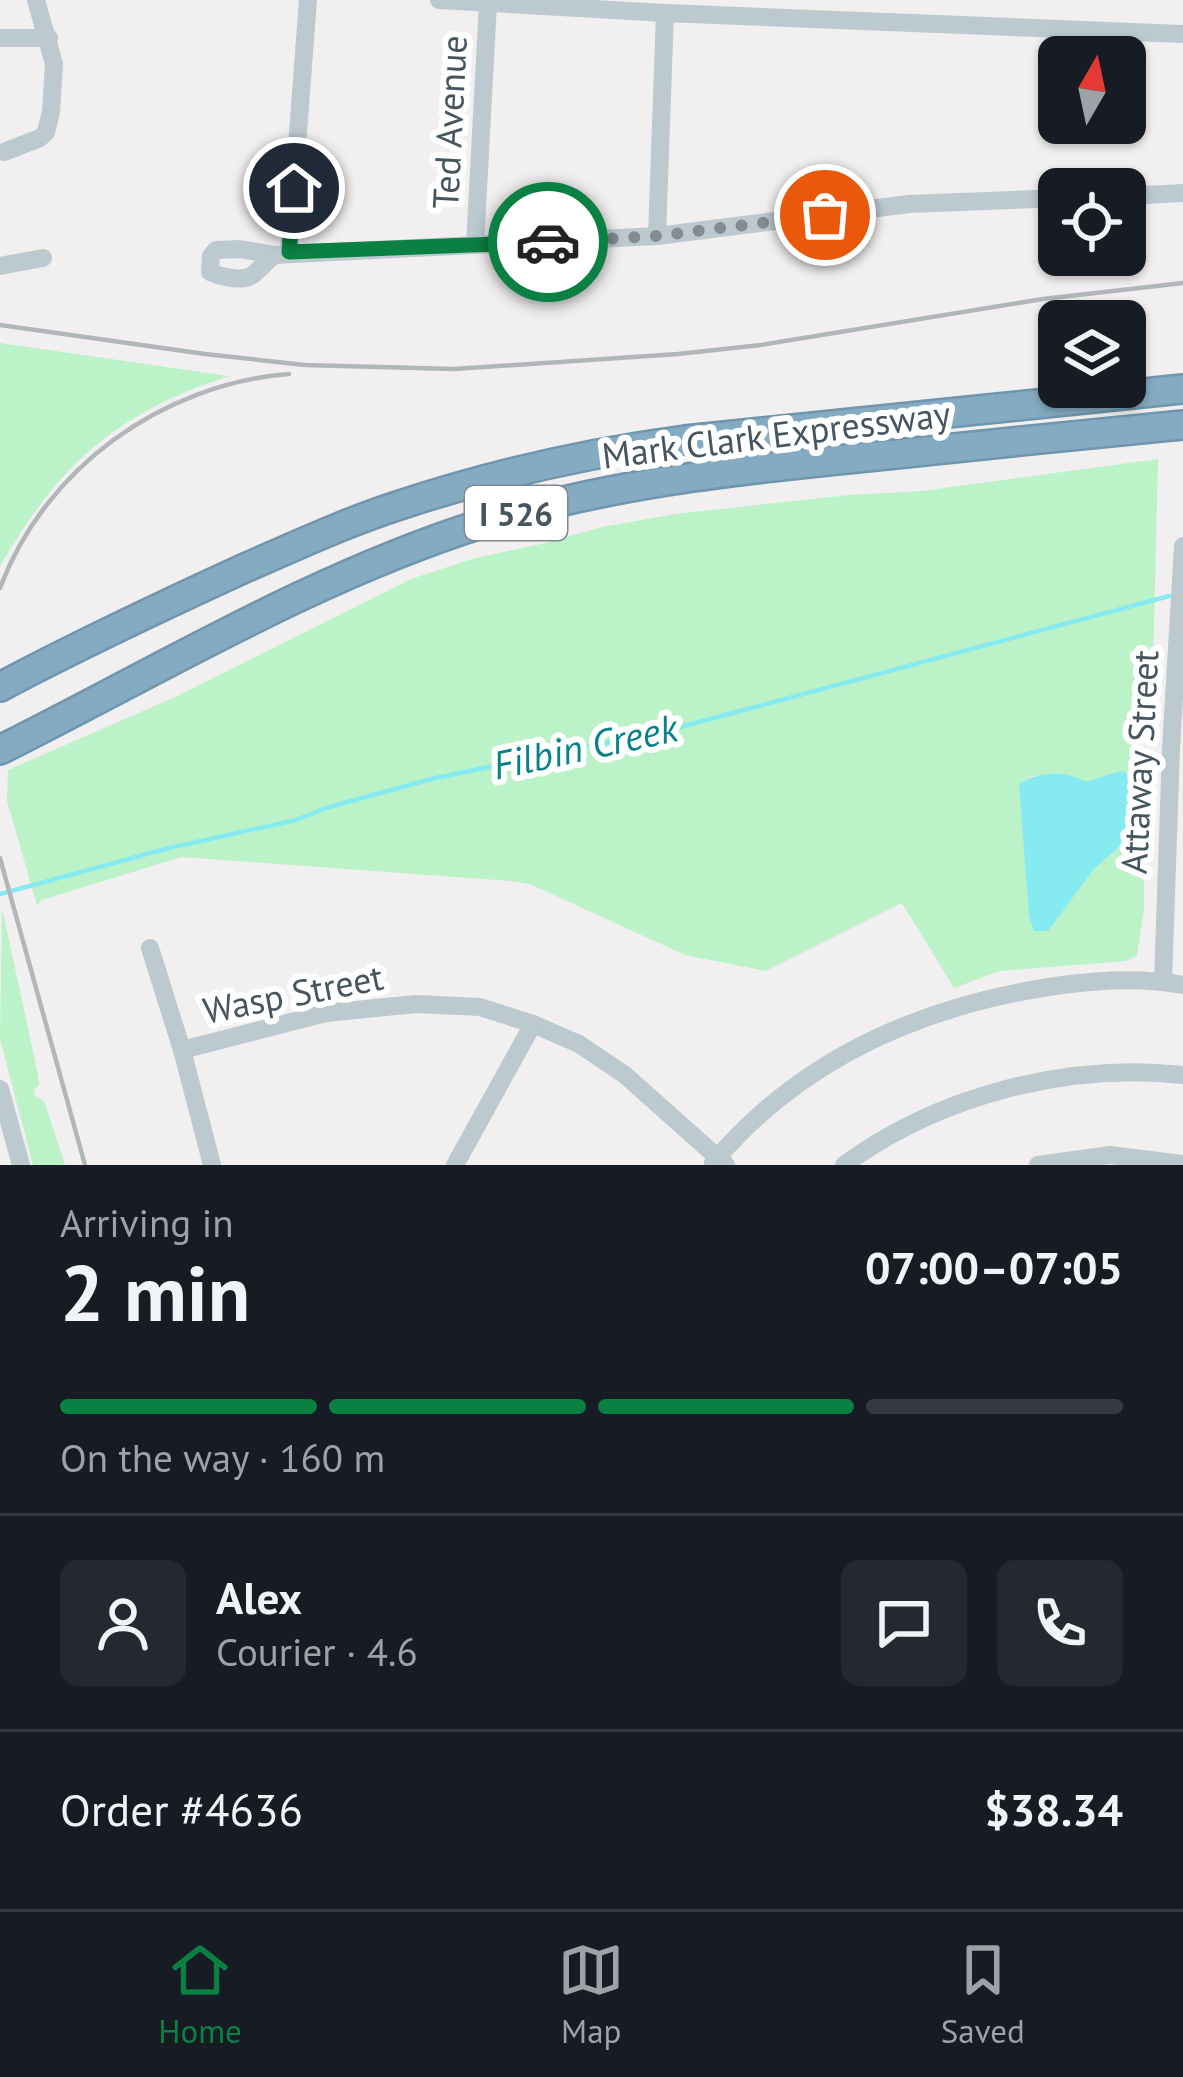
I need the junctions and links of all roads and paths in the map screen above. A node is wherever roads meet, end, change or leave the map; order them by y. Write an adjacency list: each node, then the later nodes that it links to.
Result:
1 (36, 0): 8 (street)
2 (308, 0): 14 (street)
3 (440, 0): 4 (street)
4 (488, 3): 5 (street); 14 (street, Ted Avenue)
5 (665, 13): 6 (street); 13 (street)
6 (1183, 34)
7 (0, 38): 8 (street)
8 (49, 38): 9 (street)
9 (4, 152)
10 (1183, 194): 11 (street)
11 (1146, 195)
12 (1038, 199): 13 (street)
13 (657, 236): 14 (street)
14 (475, 245)
15 (43, 257): 16 (street)
16 (0, 266)
17 (1183, 389): 20 (highway, Mark Clark Expressway / I 526)
18 (1183, 425): 21 (highway, Mark Clark Expressway / I 526)
19 (1183, 546): 23 (street, Attaway Street)
20 (0, 687)
21 (0, 750)
22 (150, 948): 25 (street)
23 (1173, 983): 29 (street)
24 (533, 1024): 25 (street, Wasp Street); 29 (street, Wasp Street); 33 (street)
25 (182, 1050): 32 (street)
26 (1183, 1075): 34 (street)
27 (0, 1089): 28 (street)
28 (7, 1147): 31 (street)
29 (719, 1162)
30 (1183, 1164): 35 (street)
31 (21, 1165)
32 (212, 1165)
33 (455, 1165)
34 (844, 1165)
35 (1038, 1165)

